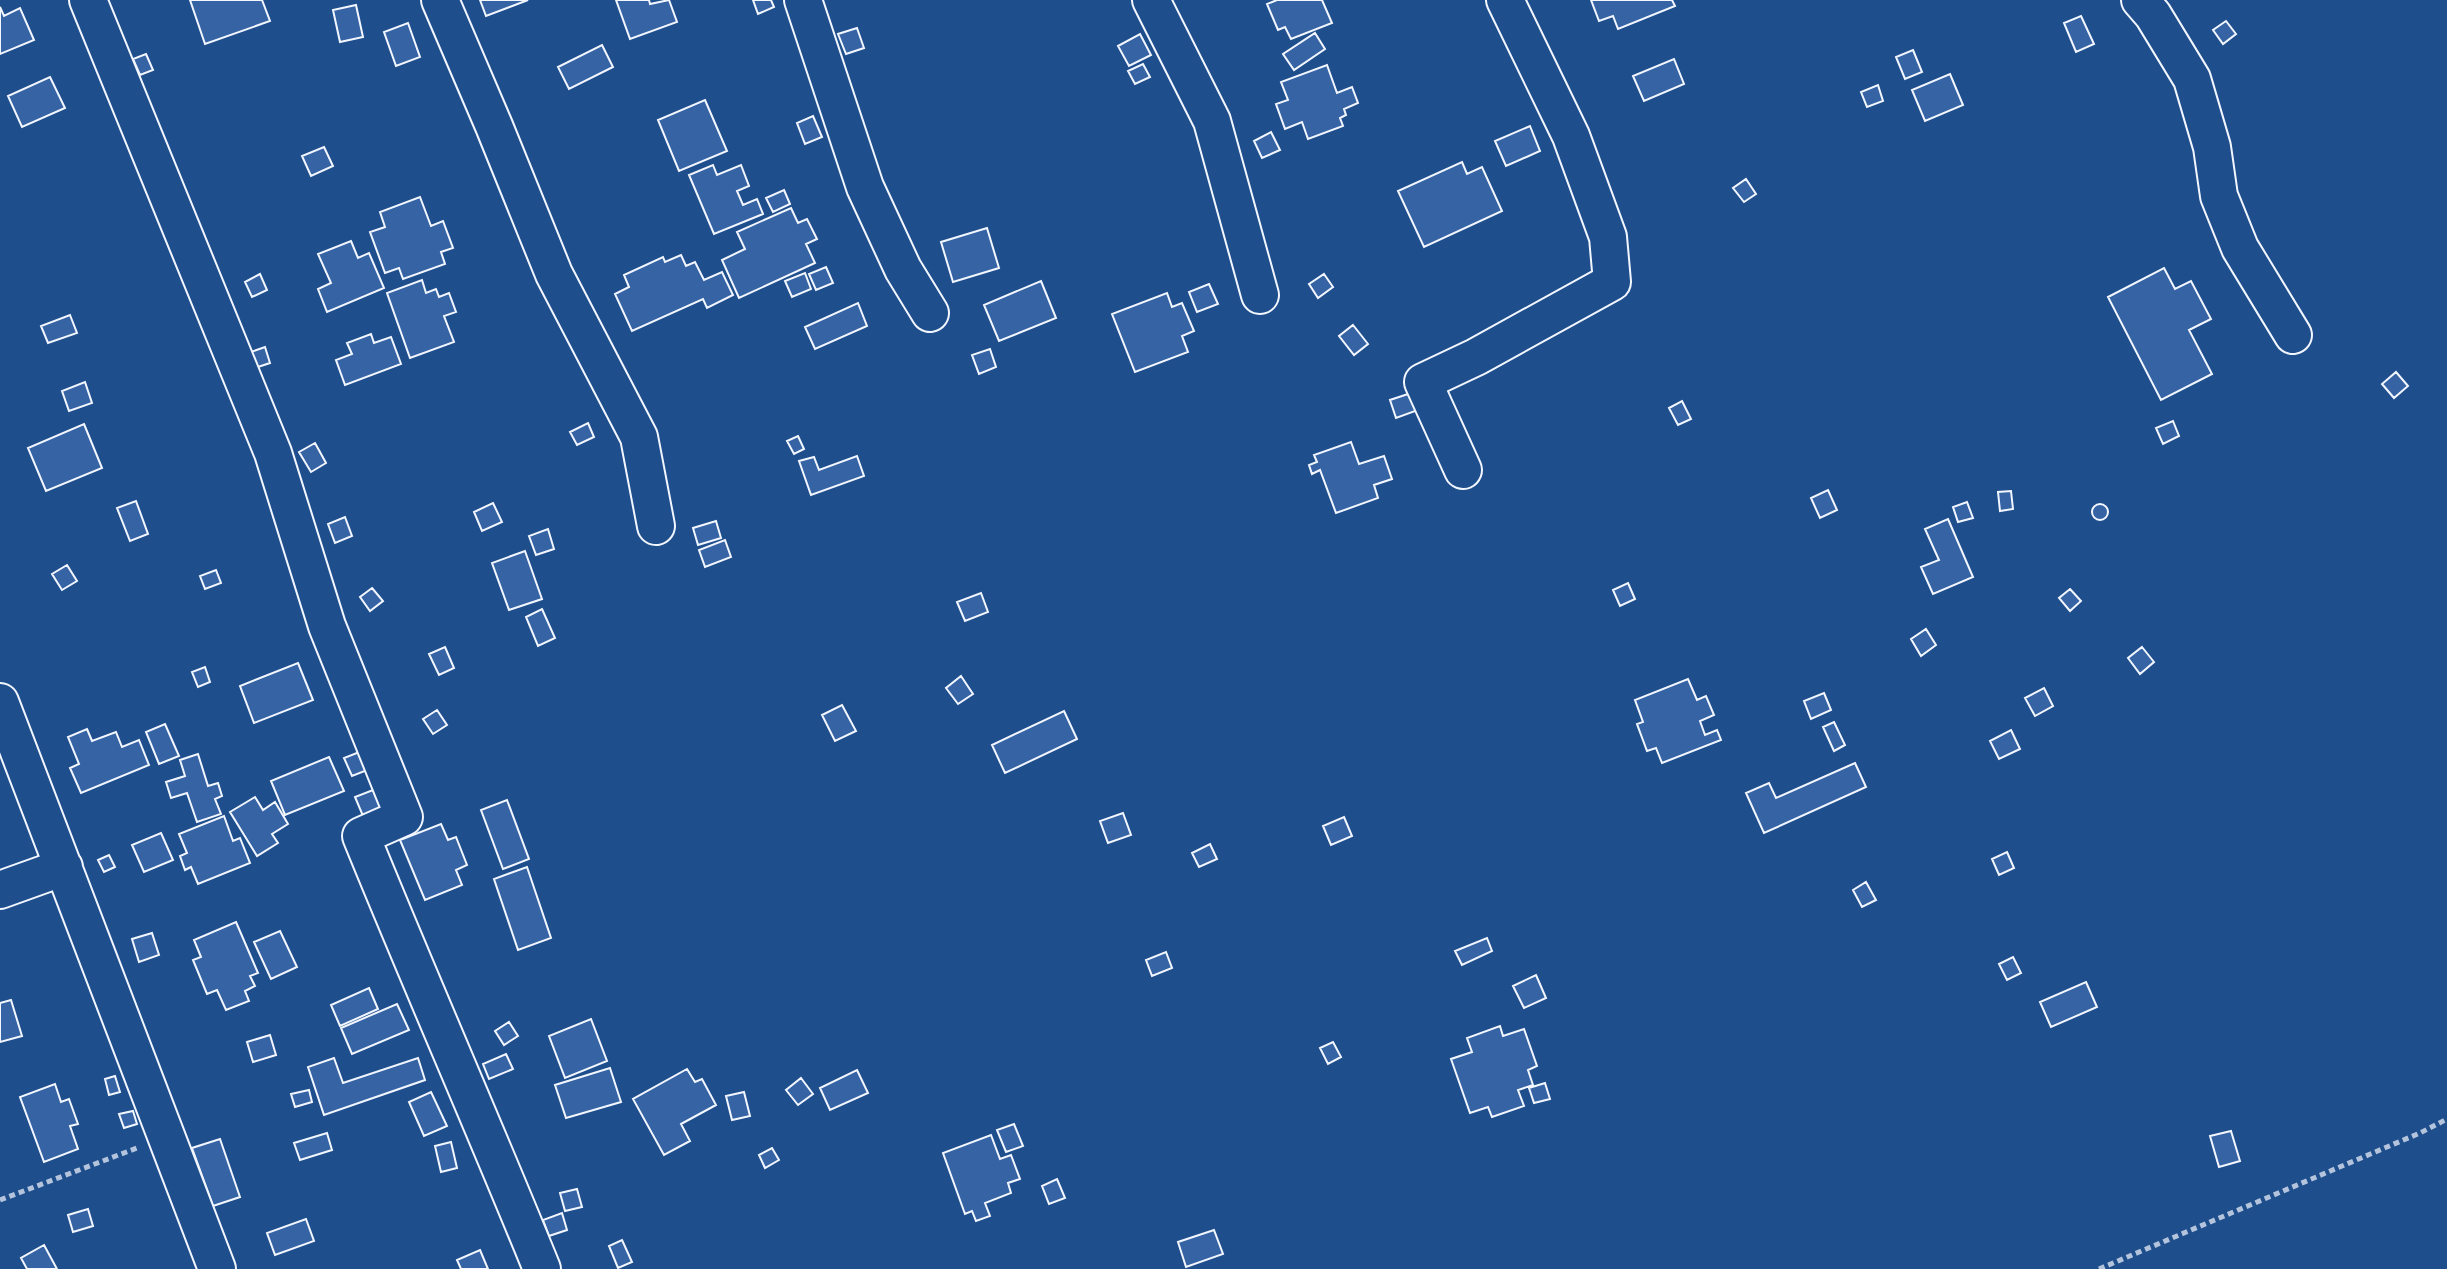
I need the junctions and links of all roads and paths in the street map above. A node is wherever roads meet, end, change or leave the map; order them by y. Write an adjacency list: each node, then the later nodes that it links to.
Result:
1 (88, 0): 19 (street)
2 (440, 0): 11 (street)
3 (803, 0): 8 (street)
4 (1151, 0): 7 (street)
5 (1505, 0): 10 (street)
6 (2140, 0): 9 (street)
7 (1260, 295)
8 (930, 313)
9 (2293, 335)
10 (1463, 470)
11 (656, 526)
12 (0, 702): 13 (street)
13 (64, 867): 14 (street); 16 (street)
14 (0, 890)
15 (2447, 1119): 20 (path)
16 (166, 1136): 17 (path); 18 (street)
17 (0, 1200)
18 (217, 1269)
19 (542, 1269)
20 (2099, 1269)

